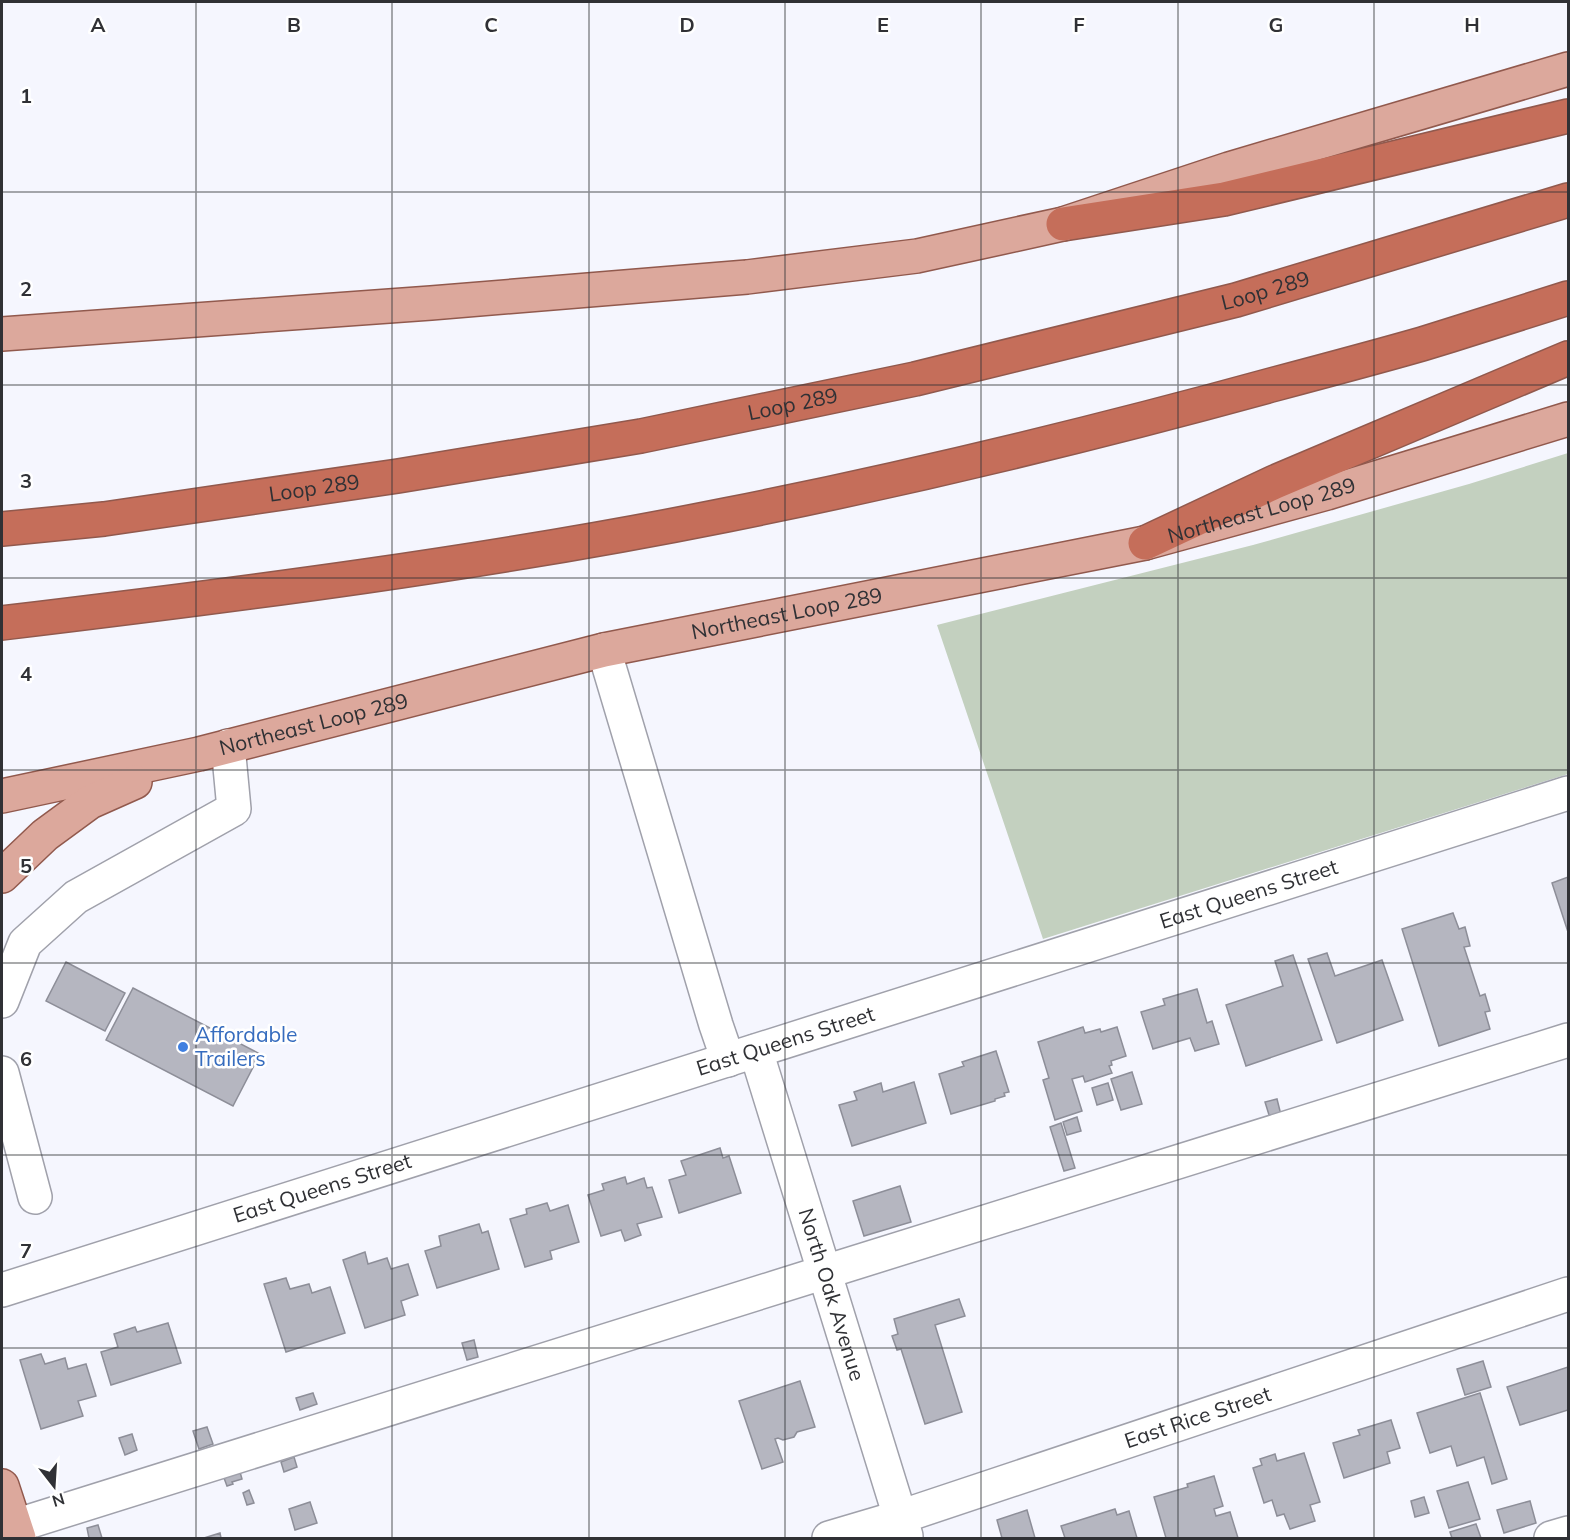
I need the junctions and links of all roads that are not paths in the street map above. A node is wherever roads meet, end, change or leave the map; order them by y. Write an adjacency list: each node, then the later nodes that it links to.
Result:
1 (1569, 69): 4 (main road)
2 (1569, 116): 4 (highway)
3 (1569, 200): 9 (highway, Loop 289)
4 (1064, 224): 6 (main road)
5 (1569, 298): 11 (highway)
6 (2, 334)
7 (1569, 358): 10 (highway)
8 (1569, 419): 10 (main road, Northeast Loop 289)
9 (2, 529)
10 (1145, 543): 12 (main road, Northeast Loop 289)
11 (2, 623)
12 (604, 650): 13 (main road, Northeast Loop 289); 19 (street, North Oak Avenue)
13 (214, 750): 15 (main road, Northeast Loop 289); 16 (main road); 17 (street)
14 (1569, 794): 19 (street, East Queens Street)
15 (2, 796)
16 (2, 876)
17 (2, 1001)
18 (1569, 1040): 22 (street)
19 (742, 1055): 22 (street, North Oak Avenue); 23 (street, East Queens Street)
20 (2, 1073): 21 (street)
21 (35, 1197)
22 (825, 1272): 26 (street, North Oak Avenue); 27 (street)
23 (2, 1290)
24 (1569, 1293): 26 (street, East Rice Street)
25 (2, 1485): 27 (main road)
26 (904, 1528): 29 (street, East Rice Street)
27 (17, 1532)
28 (1569, 1533): 30 (street)
29 (829, 1539)
30 (1551, 1539)

